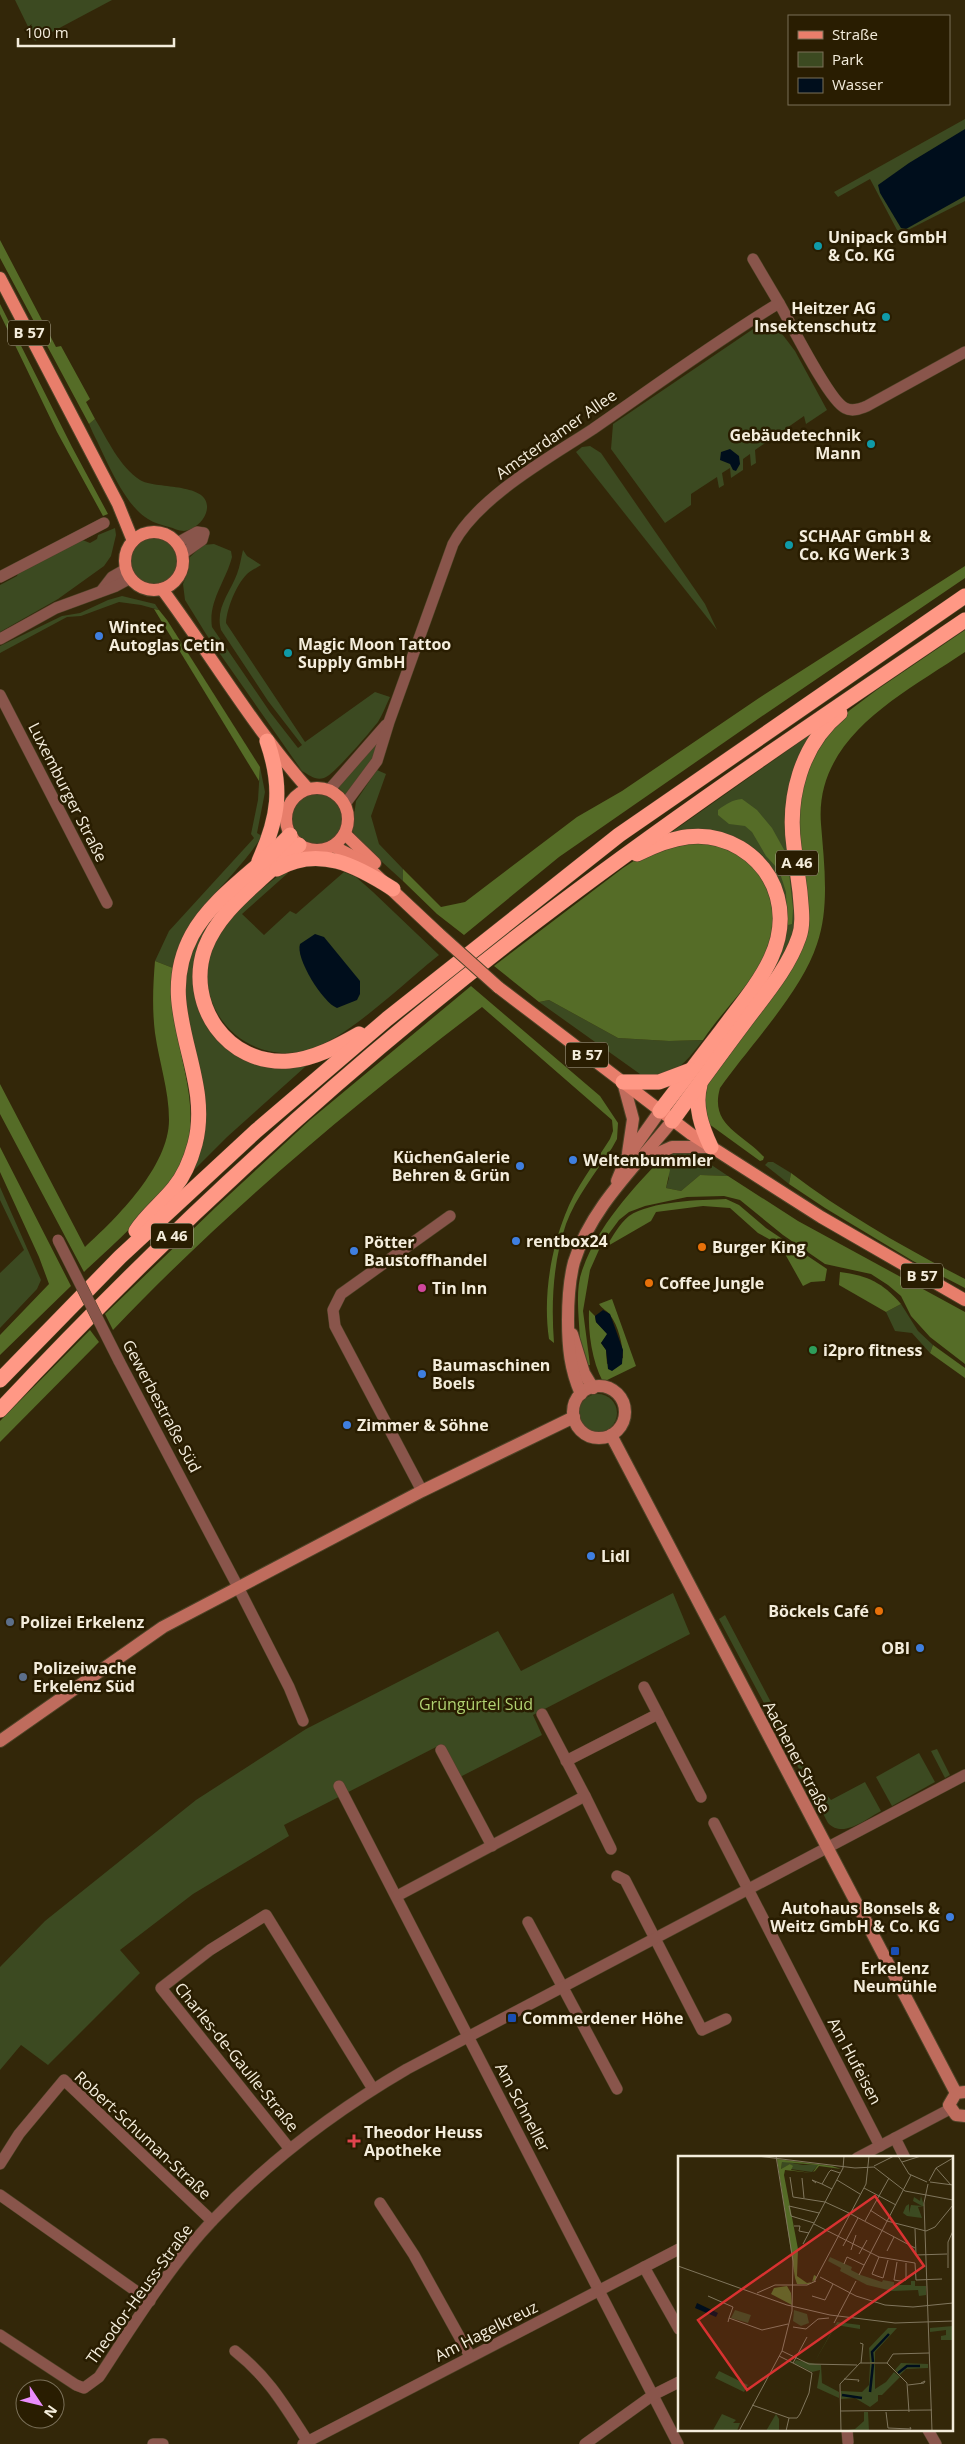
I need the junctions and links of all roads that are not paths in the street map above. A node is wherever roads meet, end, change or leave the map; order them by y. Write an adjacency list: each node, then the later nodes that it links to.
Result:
1 (753, 259): 3 (street)
2 (0, 278): 6 (main road, B 57)
3 (779, 303): 4 (street); 15 (street, Amsterdamer Allee)
4 (965, 352)
5 (104, 522): 8 (street)
6 (139, 537): 7 (main road); 9 (main road)
7 (129, 574): 9 (main road); 12 (street)
8 (0, 577)
9 (167, 586): 16 (main road)
10 (965, 596): 27 (highway, A 46)
11 (965, 620): 13 (highway, A 46)
12 (0, 639)
13 (905, 662): 25 (highway, A 46); 28 (highway, A 46)
14 (0, 695): 26 (street, Luxemburger Straße)
15 (388, 722): 17 (street, Amsterdamer Allee); 19 (street, Amsterdamer Allee)
16 (267, 741): 18 (main road); 23 (highway)
17 (329, 790): 18 (main road); 19 (main road)
18 (303, 791): 21 (main road)
19 (345, 804): 20 (main road)
20 (345, 834): 22 (main road); 24 (main road, B 57)
21 (294, 840): 22 (main road); 23 (highway)
22 (333, 846): 24 (main road, B 57)
23 (260, 872): 24 (highway); 27 (highway); 36 (highway, A 46)
24 (394, 890): 29 (main road, B 57, bridge)
25 (576, 892): 28 (highway); 42 (highway, A 46)
26 (107, 904)
27 (387, 1019): 36 (highway, A 46)
28 (697, 1074): 29 (highway); 30 (highway); 31 (highway); 32 (highway)
29 (623, 1082): 30 (main road, B 57); 33 (main road)
30 (660, 1111): 31 (main road, B 57); 33 (main road)
31 (672, 1121): 32 (main road, B 57); 33 (main road)
32 (711, 1147): 33 (main road); 37 (main road, B 57)
33 (631, 1161): 38 (main road)
34 (450, 1216): 45 (street)
35 (58, 1240): 46 (street, Gewerbestraße Süd, bridge)
36 (120, 1257): 39 (highway, A 46)
37 (965, 1300)
38 (568, 1322): 40 (main road); 41 (main road)
39 (0, 1380)
40 (593, 1388): 41 (main road); 44 (main road)
41 (581, 1394): 43 (main road)
42 (0, 1410)
43 (574, 1417): 44 (main road); 45 (main road)
44 (611, 1435): 60 (main road, Aachener Straße)
45 (422, 1491): 46 (main road)
46 (238, 1587): 50 (street, Gewerbestraße Süd); 51 (main road)
47 (644, 1687): 49 (street)
48 (542, 1714): 53 (street)
49 (658, 1714): 53 (street); 57 (street)
50 (303, 1721)
51 (0, 1741)
52 (442, 1750): 59 (street)
53 (566, 1761): 56 (street)
54 (965, 1775): 60 (street)
55 (339, 1786): 64 (street, Am Schneller)
56 (585, 1796): 59 (street); 61 (street)
57 (702, 1797)
58 (714, 1823): 63 (street)
59 (492, 1846): 64 (street)
60 (826, 1848): 63 (street); 72 (main road, Aachener Straße)
61 (611, 1849)
62 (617, 1876): 66 (street)
63 (748, 1890): 66 (street); 76 (street, Am Hufeisen)
64 (397, 1896): 69 (street, Am Schneller)
65 (528, 1922): 67 (street)
66 (656, 1939): 67 (street); 68 (street)
67 (563, 1987): 69 (street); 71 (street)
68 (726, 2019)
69 (469, 2038): 70 (street, Theodor-Heuss-Straße); 86 (street, Am Schneller)
70 (373, 2089): 77 (street, Theodor-Heuss-Straße); 77 (street, Charles-de-Gaulle-Straße)
71 (617, 2089)
72 (960, 2092): 73 (main road)
73 (950, 2109): 74 (main road); 75 (street)
74 (965, 2116)
75 (896, 2138): 76 (street); 79 (street)
76 (880, 2146): 78 (street)
77 (289, 2148): 83 (street, Theodor-Heuss-Straße)
78 (861, 2156)
79 (905, 2156)
80 (0, 2164): 83 (street, Robert-Schuman-Straße)
81 (0, 2194): 87 (street)
82 (380, 2203): 91 (street)
83 (212, 2221): 87 (street, Theodor-Heuss-Straße)
84 (678, 2250): 85 (street, Am Hagelkreuz)
85 (644, 2267): 86 (street, Am Hagelkreuz); 88 (street)
86 (600, 2291): 91 (street, Am Hagelkreuz); 93 (street, Am Schneller)
87 (150, 2301): 89 (street, Theodor-Heuss-Straße)
88 (678, 2327)
89 (0, 2335)
90 (234, 2351): 97 (street, Am Hagelkreuz)
91 (470, 2356): 97 (street, Am Hagelkreuz)
92 (678, 2382): 93 (street)
93 (653, 2395): 100 (street); 101 (street, Am Schneller)
94 (847, 2432): 96 (street)
95 (929, 2432): 102 (street)
96 (848, 2442)
97 (305, 2443)
98 (153, 2444): 99 (street)
99 (163, 2444)
100 (585, 2444)
101 (678, 2444)
102 (936, 2444)

